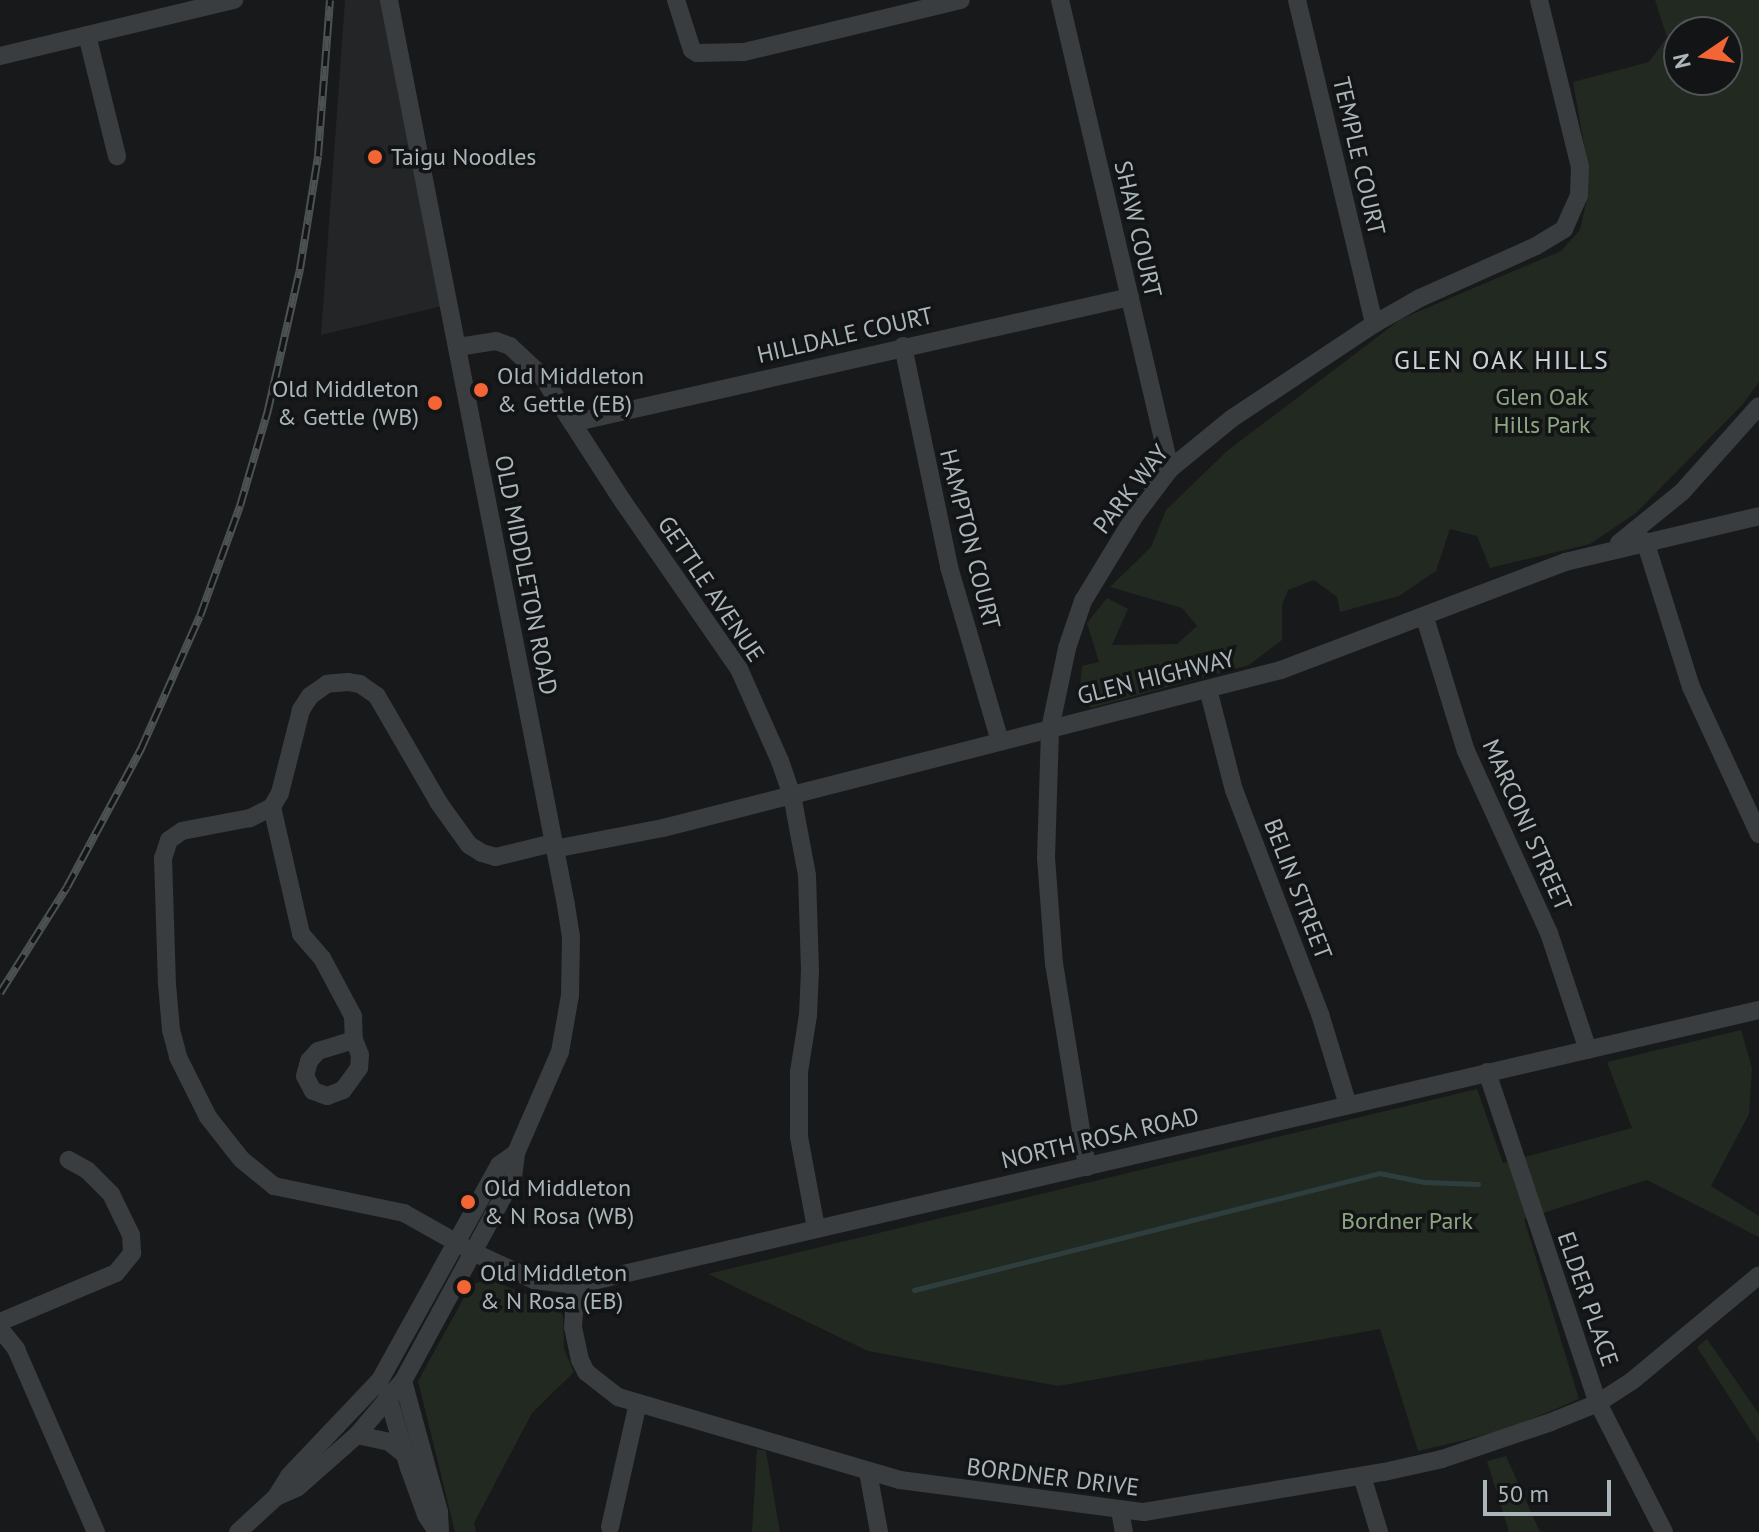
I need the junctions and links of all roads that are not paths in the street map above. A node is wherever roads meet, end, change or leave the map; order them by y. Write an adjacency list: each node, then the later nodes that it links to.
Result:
1 (234, 0): 8 (street)
2 (389, 0): 14 (street, OLD MIDDLETON ROAD)
3 (676, 0): 4 (street)
4 (961, 0)
5 (1060, 0): 11 (street, SHAW COURT)
6 (1297, 0): 12 (street, TEMPLE COURT)
7 (1539, 0): 12 (street, PARK WAY)
8 (87, 35): 9 (street); 10 (street)
9 (0, 56)
10 (117, 156)
11 (1130, 297): 13 (street, HILLDALE COURT); 17 (street, SHAW COURT)
12 (1374, 324): 17 (street, PARK WAY)
13 (903, 346): 16 (street, HILLDALE COURT); 24 (street, HAMPTON COURT)
14 (458, 347): 16 (street, GETTLE AVENUE); 28 (street, OLD MIDDLETON ROAD)
15 (1759, 406): 20 (street)
16 (572, 423): 25 (street, GETTLE AVENUE)
17 (1170, 469): 23 (street, PARK WAY)
18 (1759, 516): 19 (street, GLEN HIGHWAY)
19 (1645, 541): 20 (street, GLEN HIGHWAY); 27 (street)
20 (1608, 550): 21 (street, GLEN HIGHWAY)
21 (1425, 618): 22 (street, GLEN HIGHWAY); 31 (street, MARCONI STREET)
22 (1208, 689): 23 (street, GLEN HIGHWAY); 33 (street, BELIN STREET)
23 (1050, 729): 24 (street, GLEN HIGHWAY); 35 (street, PARK WAY)
24 (1000, 741): 25 (street, GLEN HIGHWAY)
25 (792, 795): 28 (street, GLEN HIGHWAY); 36 (street, GETTLE AVENUE)
26 (272, 807): 28 (street, GLEN HIGHWAY); 30 (street); 37 (street, NORTH ROSA ROAD)
27 (1759, 834)
28 (554, 846): 37 (street, OLD MIDDLETON ROAD)
29 (1759, 1010): 31 (street, NORTH ROSA ROAD)
30 (354, 1040)
31 (1588, 1050): 32 (street, NORTH ROSA ROAD)
32 (1487, 1072): 33 (street, NORTH ROSA ROAD); 46 (street, ELDER PLACE)
33 (1348, 1105): 35 (street, NORTH ROSA ROAD)
34 (69, 1160): 40 (street)
35 (1087, 1167): 36 (street, NORTH ROSA ROAD)
36 (816, 1228): 39 (street, NORTH ROSA ROAD)
37 (466, 1248): 39 (street, NORTH ROSA ROAD); 42 (street, OLD MIDDLETON ROAD); 43 (street, OLD MIDDLETON ROAD)
38 (1759, 1275): 46 (street, BORDNER DRIVE)
39 (576, 1285): 45 (street, BORDNER DRIVE)
40 (0, 1322)
41 (0, 1329): 54 (street)
42 (380, 1380): 43 (street); 44 (street); 51 (street, OLD MIDDLETON ROAD)
43 (403, 1381): 44 (street, OLD MIDDLETON ROAD); 56 (street)
44 (390, 1399): 47 (street, OLD MIDDLETON ROAD); 48 (street)
45 (638, 1403): 49 (street, BORDNER DRIVE); 53 (street)
46 (1598, 1403): 50 (street, BORDNER DRIVE); 60 (street, ELDER PLACE)
47 (357, 1435): 48 (street); 51 (street, OLD MIDDLETON ROAD)
48 (403, 1453): 56 (street)
49 (868, 1472): 52 (street, BORDNER DRIVE); 57 (street)
50 (1362, 1476): 52 (street, BORDNER DRIVE); 59 (street)
51 (276, 1497): 55 (street, OLD MIDDLETON ROAD)
52 (1120, 1510): 58 (street)
53 (610, 1527)
54 (96, 1532)
55 (238, 1532)
56 (438, 1532)
57 (879, 1532)
58 (1124, 1532)
59 (1379, 1532)
60 (1664, 1532)

